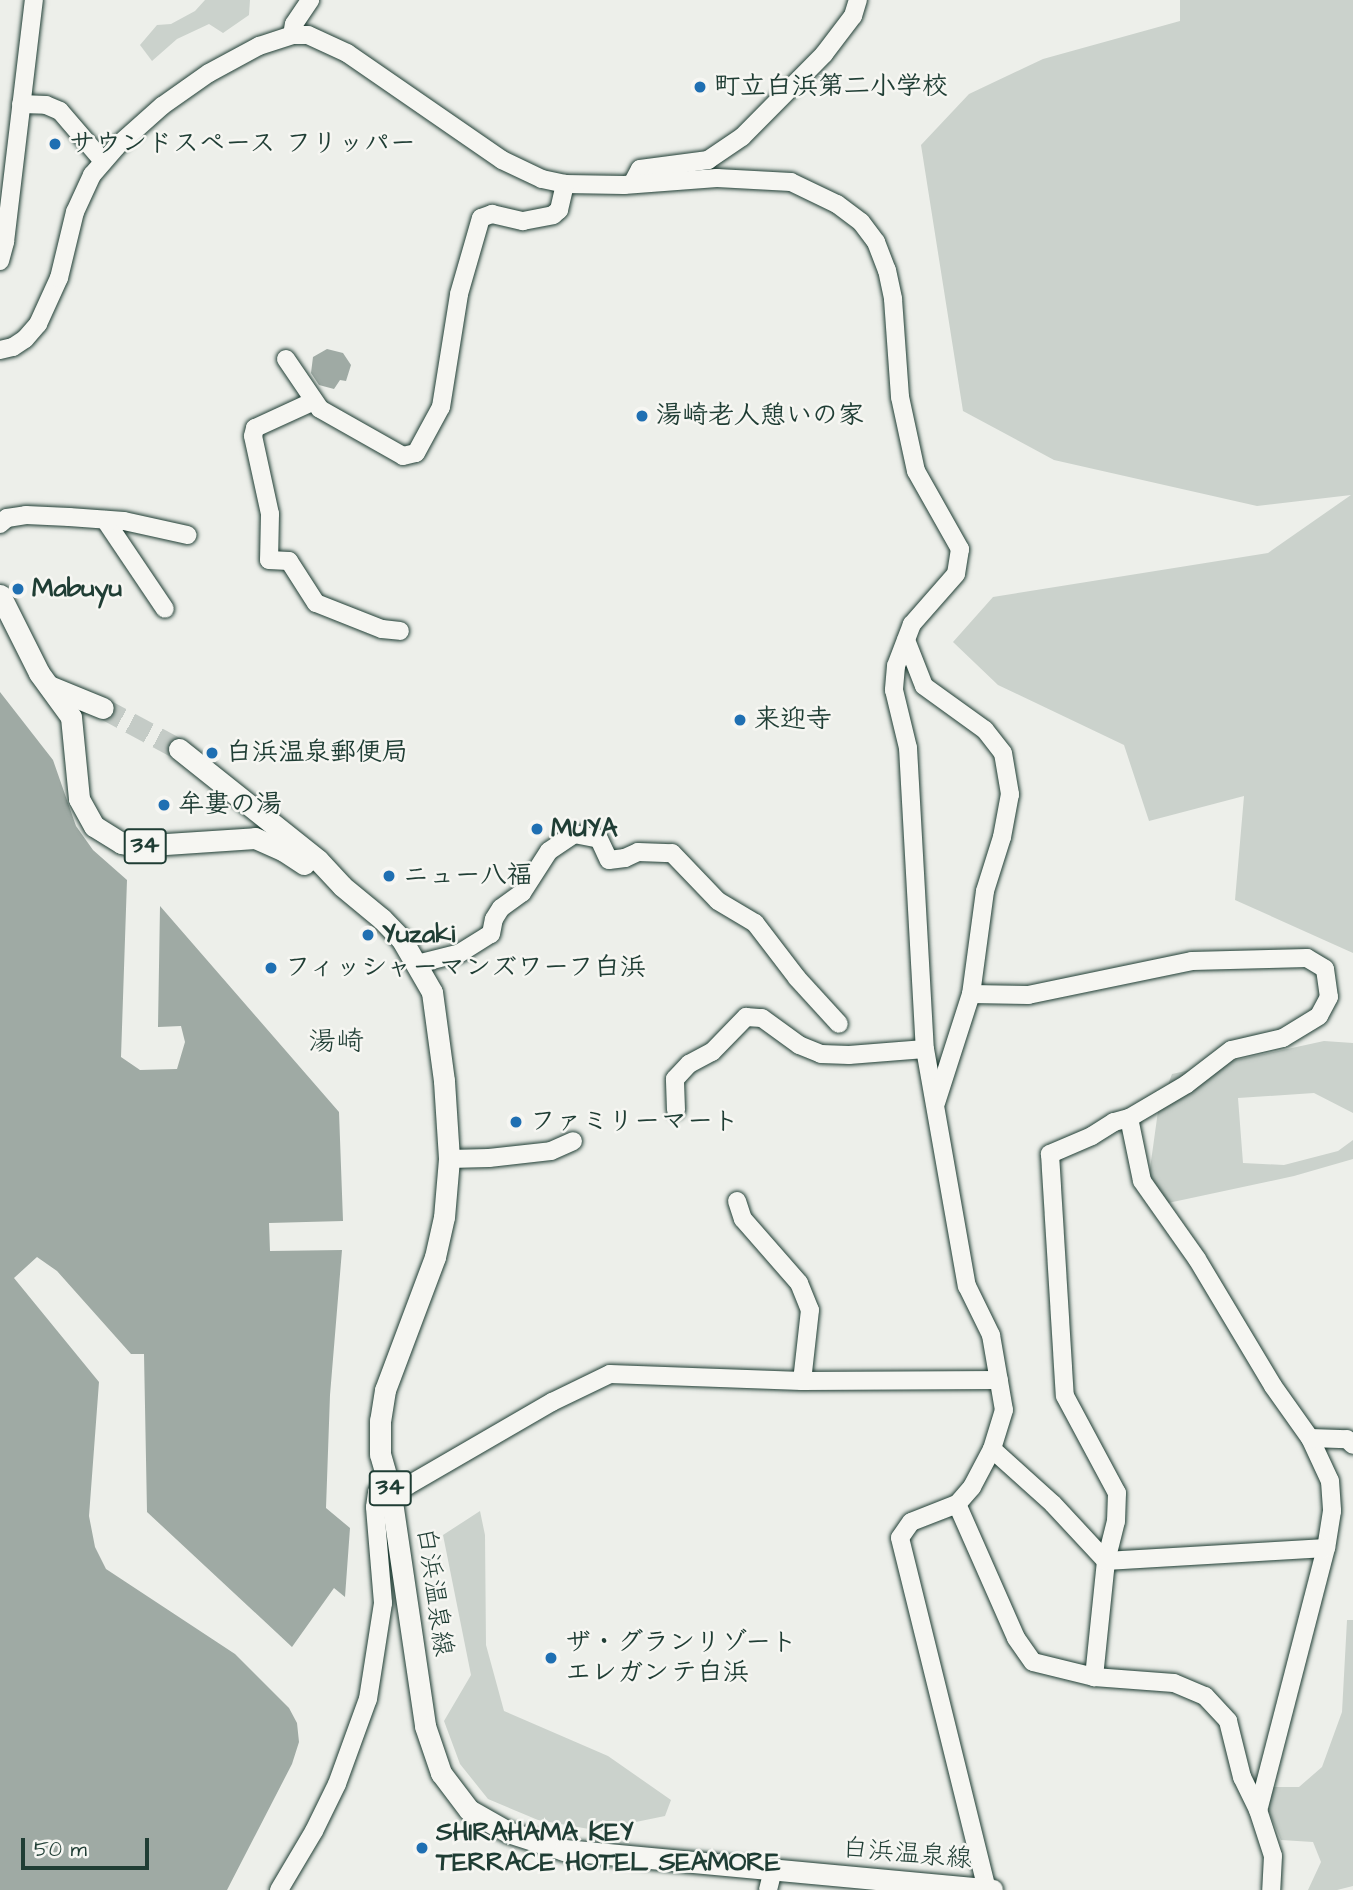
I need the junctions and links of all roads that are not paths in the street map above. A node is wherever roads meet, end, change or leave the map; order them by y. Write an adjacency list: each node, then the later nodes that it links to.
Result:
1 (34, 0): 5 (street)
2 (310, 0): 4 (street)
3 (858, 0): 8 (street)
4 (292, 35): 6 (street); 7 (street)
5 (21, 104): 6 (street); 9 (street)
6 (103, 161): 10 (street)
7 (565, 184): 8 (street); 12 (street)
8 (632, 184): 19 (street)
9 (0, 261)
10 (0, 350)
11 (286, 359): 12 (street)
12 (314, 401): 18 (street)
13 (105, 520): 14 (street); 15 (street); 17 (street)
14 (0, 524)
15 (187, 535)
16 (0, 595): 20 (main road, 白浜温泉線 / 34)
17 (165, 609)
18 (400, 631)
19 (906, 640): 25 (street); 27 (street)
20 (47, 685): 21 (main road); 23 (main road, 白浜温泉線 / 34)
21 (103, 708)
22 (179, 749): 23 (main road, 白浜温泉線 / 34)
23 (342, 886): 24 (main road, 白浜温泉線 / 34)
24 (417, 964): 26 (street); 32 (main road, 白浜温泉線 / 34)
25 (971, 994): 28 (street); 30 (street)
26 (839, 1024)
27 (925, 1049): 28 (street); 29 (street)
28 (935, 1107): 34 (street)
29 (676, 1110)
30 (1129, 1118): 36 (street); 42 (street)
31 (573, 1141): 32 (street)
32 (449, 1159): 39 (main road, 白浜温泉線 / 34)
33 (737, 1201): 35 (street)
34 (999, 1380): 35 (street); 38 (street)
35 (802, 1381): 39 (street)
36 (1310, 1438): 37 (street); 41 (street)
37 (1353, 1444)
38 (992, 1449): 40 (street); 42 (street)
39 (390, 1488): 45 (main road, 白浜温泉線 / 34); 46 (street)
40 (957, 1504): 43 (street); 47 (street)
41 (1326, 1548): 42 (street); 44 (street)
42 (1105, 1561): 43 (street)
43 (1094, 1677): 44 (street)
44 (1258, 1810): 48 (street)
45 (771, 1880): 47 (main road, 白浜温泉線 / 34)
46 (279, 1890)
47 (989, 1890)
48 (1271, 1890)

